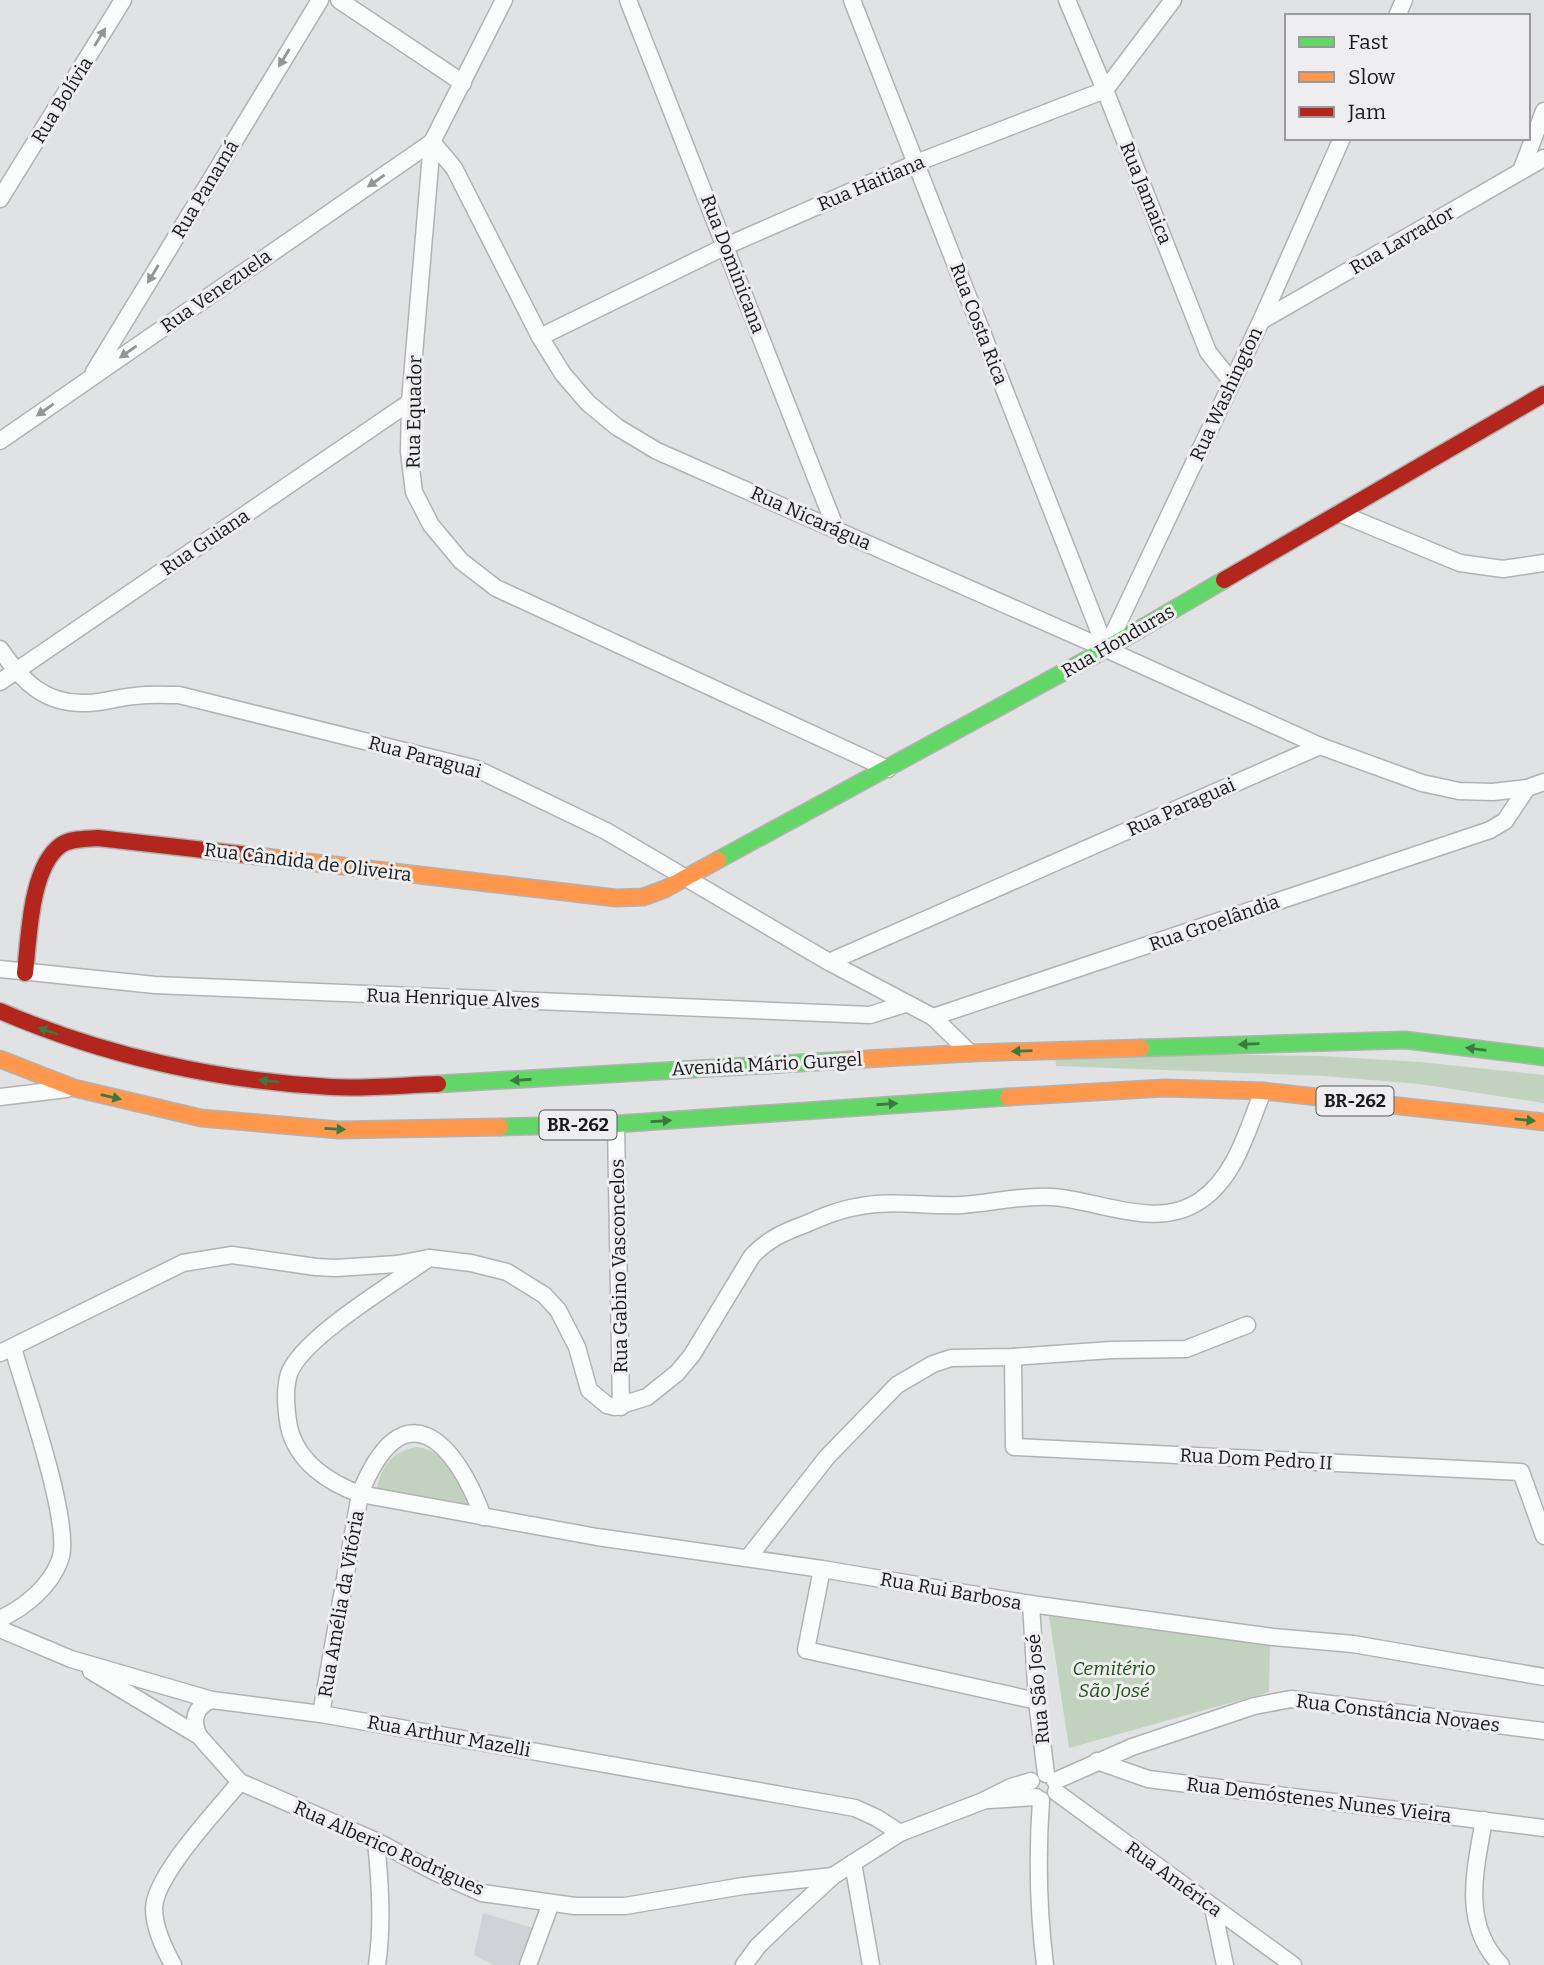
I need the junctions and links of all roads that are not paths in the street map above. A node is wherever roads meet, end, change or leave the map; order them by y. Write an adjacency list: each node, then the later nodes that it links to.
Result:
1 (123, 0): 17 (street, Rua Bolívia, one-way to 1)
2 (320, 0): 21 (street, Rua Panamá, one-way to 21)
3 (339, 0): 9 (street)
4 (504, 0): 9 (street, Rua Equador)
5 (628, 0): 18 (street, Rua Dominicana)
6 (852, 0): 15 (street, Rua Costa Rica)
7 (1067, 0): 10 (street, Rua Jamaica)
8 (1173, 0): 10 (street)
9 (463, 83): 13 (street, Rua Equador)
10 (1105, 90): 15 (street, Rua Haitiana); 22 (street, Rua Jamaica)
11 (1544, 111): 16 (street)
12 (1341, 140): 19 (street, Rua Washington)
13 (432, 142): 20 (street, Rua Nicarágua); 21 (street, Rua Venezuela, one-way to 21); 24 (street, Rua Equador)
14 (1544, 159): 16 (street, Rua Lavrador)
15 (916, 163): 18 (street, Rua Haitiana); 30 (street, Rua Costa Rica)
16 (1521, 171): 19 (street, Rua Lavrador)
17 (0, 199)
18 (726, 246): 20 (street, Rua Haitiana); 27 (street, Rua Dominicana)
19 (1261, 321): 22 (street, Rua Washington)
20 (540, 337): 27 (street, Rua Nicarágua)
21 (90, 378): 25 (street, Rua Venezuela, one-way to 25)
22 (1232, 382): 30 (street, Rua Washington)
23 (1544, 394): 26 (main road, Rua Honduras)
24 (410, 402): 31 (street, Rua Guiana); 34 (street, Rua Equador)
25 (0, 441)
26 (1339, 513): 28 (street); 30 (main road, Rua Honduras)
27 (836, 529): 30 (street, Rua Nicarágua)
28 (1544, 563)
29 (0, 649): 31 (street, Rua Paraguai)
30 (1106, 649): 33 (street, Rua Nicarágua); 34 (main road, Rua Honduras)
31 (15, 671): 32 (street, Rua Guiana); 37 (street, Rua Paraguai)
32 (0, 682)
33 (1320, 746): 36 (street); 38 (street, Rua Paraguai)
34 (888, 769): 37 (main road, Rua Honduras)
35 (1544, 782): 36 (street)
36 (1527, 788): 43 (street, Rua Groelândia)
37 (686, 877): 38 (street, Rua Paraguai); 40 (main road, Rua Cândida de Oliveira)
38 (828, 962): 41 (street, Rua Paraguai)
39 (0, 969): 40 (street, Rua Henrique Alves)
40 (25, 973): 41 (street, Rua Henrique Alves)
41 (905, 1004): 43 (street, Rua Paraguai)
42 (0, 1011): 44 (main road, Avenida Mário Gurgel, one-way to 42)
43 (933, 1017): 44 (street)
44 (970, 1053): 45 (main road, Avenida Mário Gurgel, one-way to 44)
45 (1544, 1057)
46 (0, 1059): 47 (main road, BR-262)
47 (74, 1088): 49 (street); 51 (main road, BR-262, one-way to 51)
48 (1263, 1091): 50 (main road, BR-262, one-way to 50); 51 (main road, BR-262, one-way to 48); 56 (street)
49 (0, 1097)
50 (1544, 1122)
51 (616, 1124): 56 (street, Rua Gabino Vasconcelos)
52 (429, 1258): 54 (street); 56 (street); 57 (street, Rua Rui Barbosa)
53 (1247, 1325): 55 (street)
54 (6, 1351): 63 (street)
55 (1013, 1357): 59 (street, Rua Dom Pedro II); 60 (street)
56 (621, 1407)
57 (360, 1494): 58 (street, Rua Rui Barbosa); 58 (street, Rua Amélia da Vitória); 69 (street, Rua Amélia da Vitória)
58 (483, 1517): 60 (street, Rua Rui Barbosa)
59 (1544, 1536)
60 (748, 1558): 61 (street, Rua Rui Barbosa)
61 (822, 1569): 62 (street, Rua Rui Barbosa); 68 (street)
62 (1031, 1604): 66 (street, Rua Rui Barbosa); 68 (street, Rua São José)
63 (0, 1619)
64 (0, 1629): 65 (street, Rua Arthur Mazelli)
65 (71, 1659): 67 (street, Rua Arthur Mazelli); 71 (street, Rua Alberico Rodrigues)
66 (1544, 1677)
67 (212, 1700): 69 (street, Rua Arthur Mazelli); 71 (street)
68 (1037, 1700): 74 (street, Rua São José)
69 (321, 1714): 77 (street, Rua Arthur Mazelli)
70 (1544, 1731): 72 (street, Rua Constância Novaes)
71 (199, 1736): 73 (street, Rua Alberico Rodrigues)
72 (1097, 1761): 74 (street, Rua Constância Novaes); 75 (street, Rua Demóstenes Nunes Vieira)
73 (240, 1782): 78 (street, Rua Alberico Rodrigues); 83 (street)
74 (1044, 1788): 77 (street, Rua Constância Novaes); 82 (street, Rua América); 88 (street, Rua São José)
75 (1484, 1820): 76 (street, Rua Demóstenes Nunes Vieira); 91 (street)
76 (1544, 1828)
77 (900, 1833): 79 (street, Rua Constância Novaes)
78 (376, 1841): 81 (street, Rua Alberico Rodrigues); 84 (street)
79 (853, 1863): 80 (street, Rua Constância Novaes); 87 (street)
80 (833, 1875): 81 (street, Rua Alberico Rodrigues); 86 (street)
81 (551, 1903): 85 (street)
82 (1213, 1908): 89 (street); 90 (street, Rua América)
83 (173, 1965)
84 (377, 1965)
85 (528, 1965)
86 (744, 1965)
87 (871, 1965)
88 (1045, 1965)
89 (1225, 1965)
90 (1293, 1965)
91 (1501, 1965)

